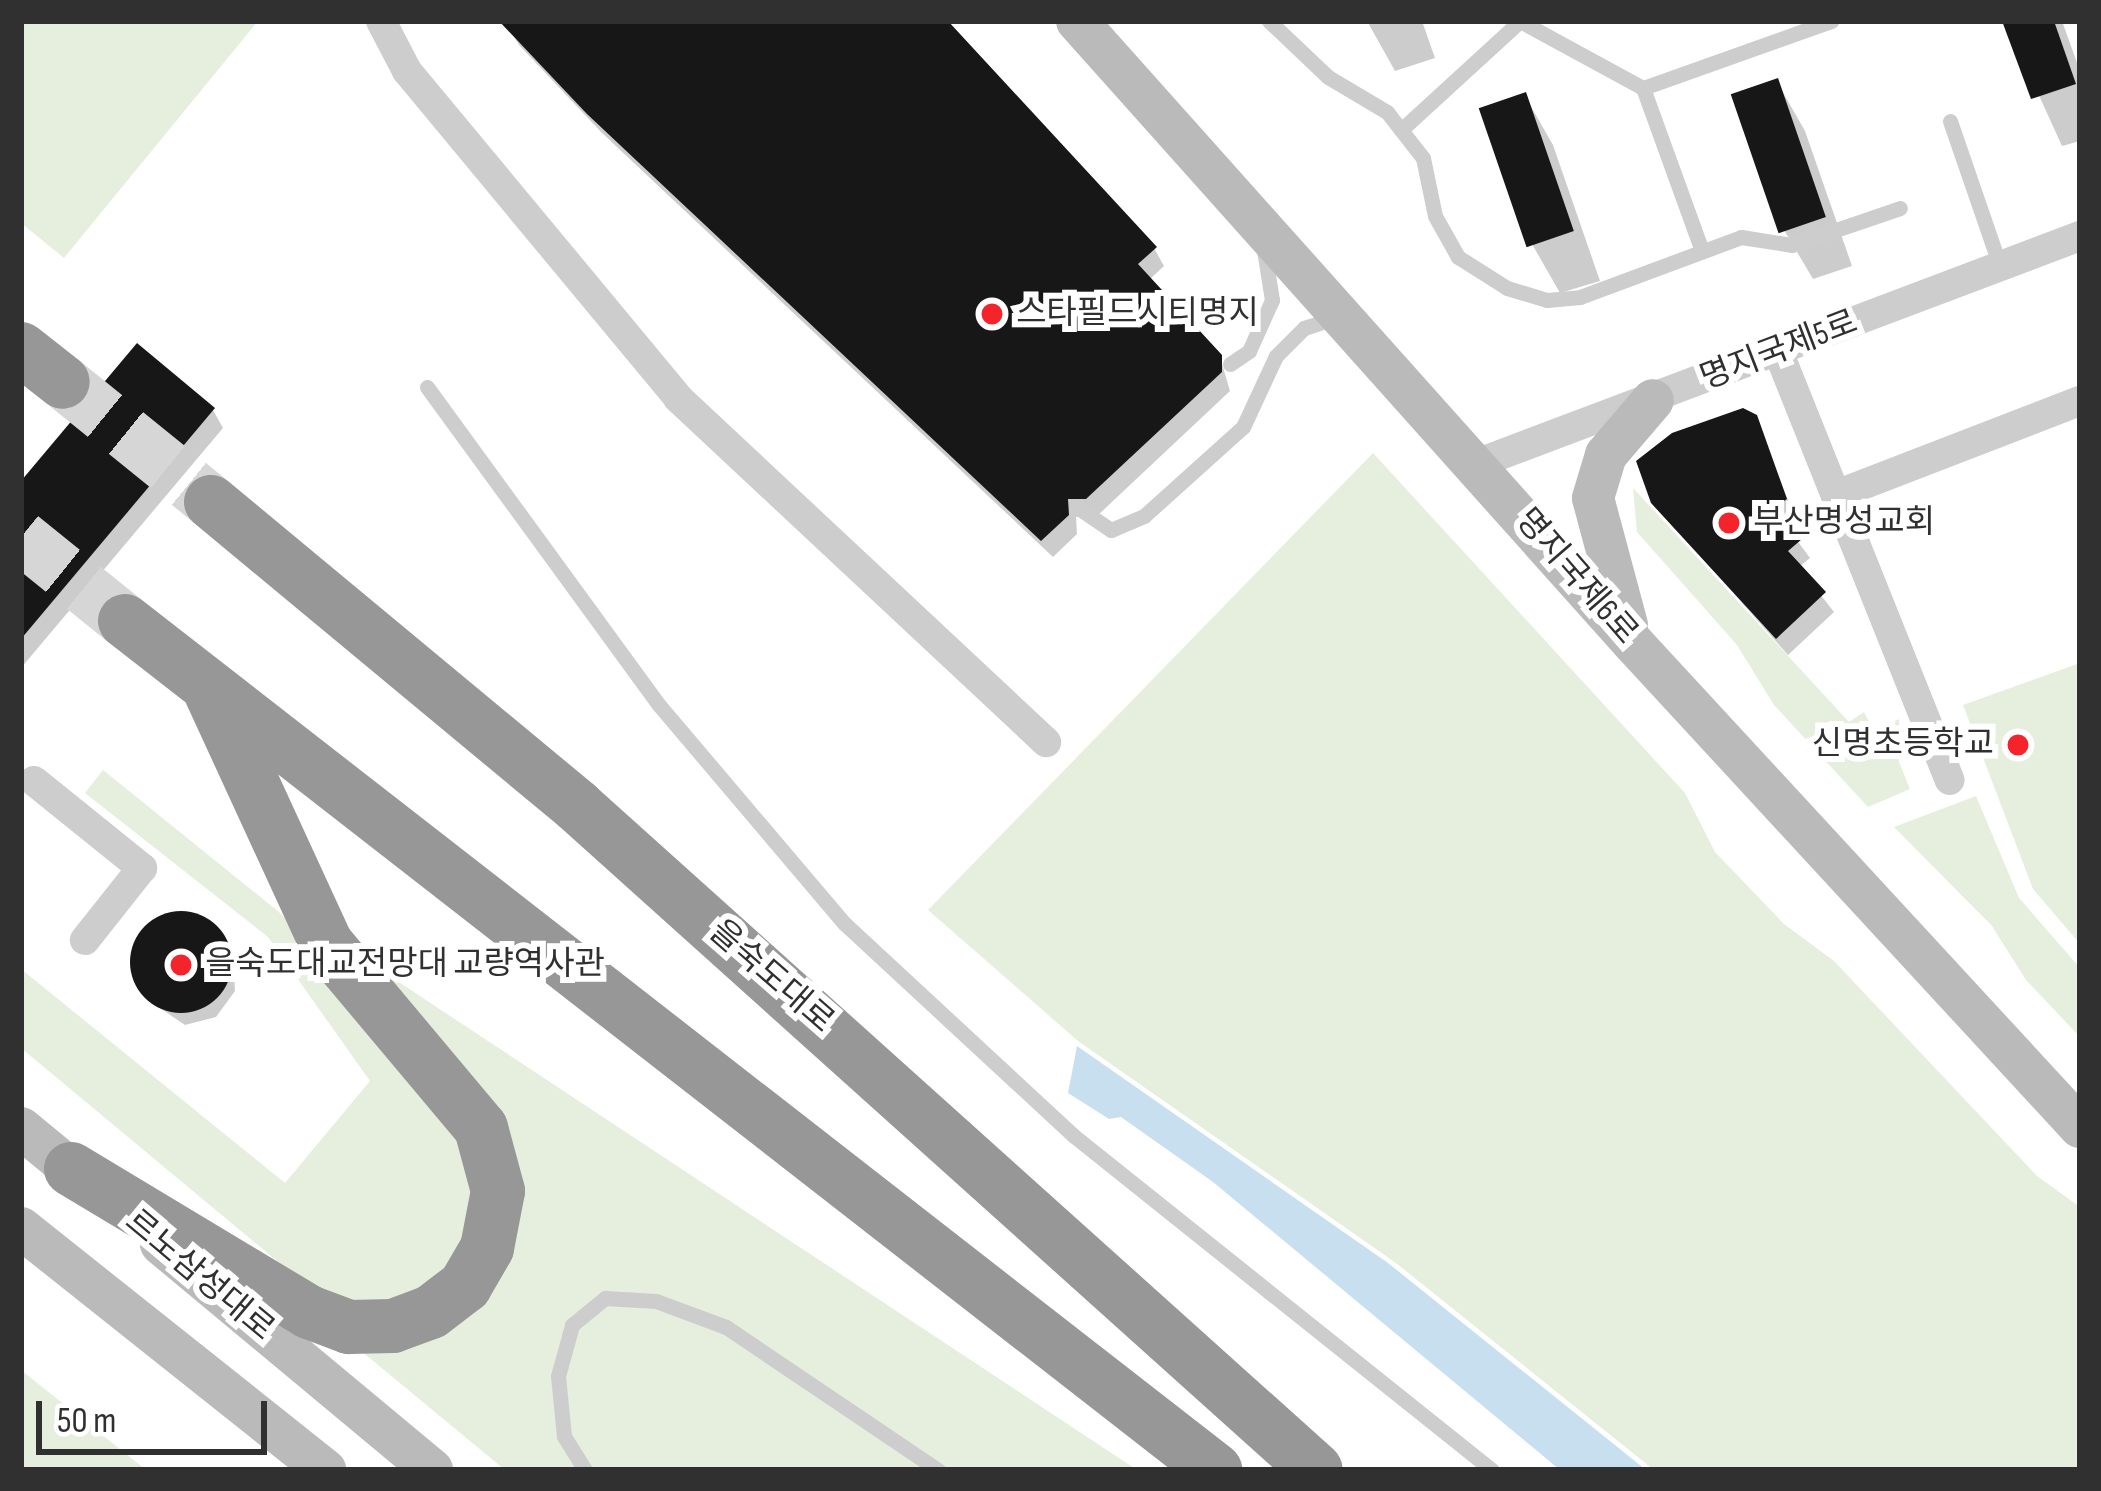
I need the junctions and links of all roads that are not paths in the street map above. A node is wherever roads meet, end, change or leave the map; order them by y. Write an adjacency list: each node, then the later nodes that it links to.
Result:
1 (381, 21): 29 (street)
2 (1077, 21): 10 (street, 명지국제6로)
3 (1269, 21): 8 (lane)
4 (1520, 21): 6 (lane); 8 (lane)
5 (1832, 21): 6 (lane)
6 (1643, 88): 12 (lane)
7 (1950, 121): 13 (lane)
8 (1401, 130): 12 (lane)
9 (1900, 208): 12 (lane)
10 (1260, 224): 14 (street, 명지국제6로); 17 (lane)
11 (2080, 236): 13 (street, 명지국제5로)
12 (1702, 251)
13 (2000, 266): 16 (street, 명지국제5로)
14 (1342, 315): 22 (street, 명지국제6로); 25 (lane)
15 (21, 349): 18 (highway)
16 (1778, 351): 20 (street, 명지국제5로); 23 (street)
17 (1230, 364)
18 (63, 382)
19 (427, 387): 43 (lane)
20 (1652, 400): 22 (street, 명지국제5로); 27 (street)
21 (2080, 401): 23 (street)
22 (1477, 464): 27 (street, 명지국제6로)
23 (1836, 495): 31 (street)
24 (211, 502): 42 (highway, 을숙도대로)
25 (1077, 507)
26 (125, 621): 28 (highway)
27 (1633, 643): 34 (street, 명지국제6로)
28 (207, 686): 35 (highway); 41 (highway)
29 (1046, 742)
30 (35, 780): 32 (street)
31 (1950, 780)
32 (85, 940)
33 (21, 1127): 35 (street, 르노삼성대로)
34 (2080, 1127)
35 (71, 1169): 38 (street, 르노삼성대로)
36 (21, 1228): 37 (street)
37 (325, 1470)
38 (432, 1470)
39 (585, 1470): 40 (lane)
40 (938, 1470)
41 (1215, 1470)
42 (1316, 1470)
43 (1492, 1470)

